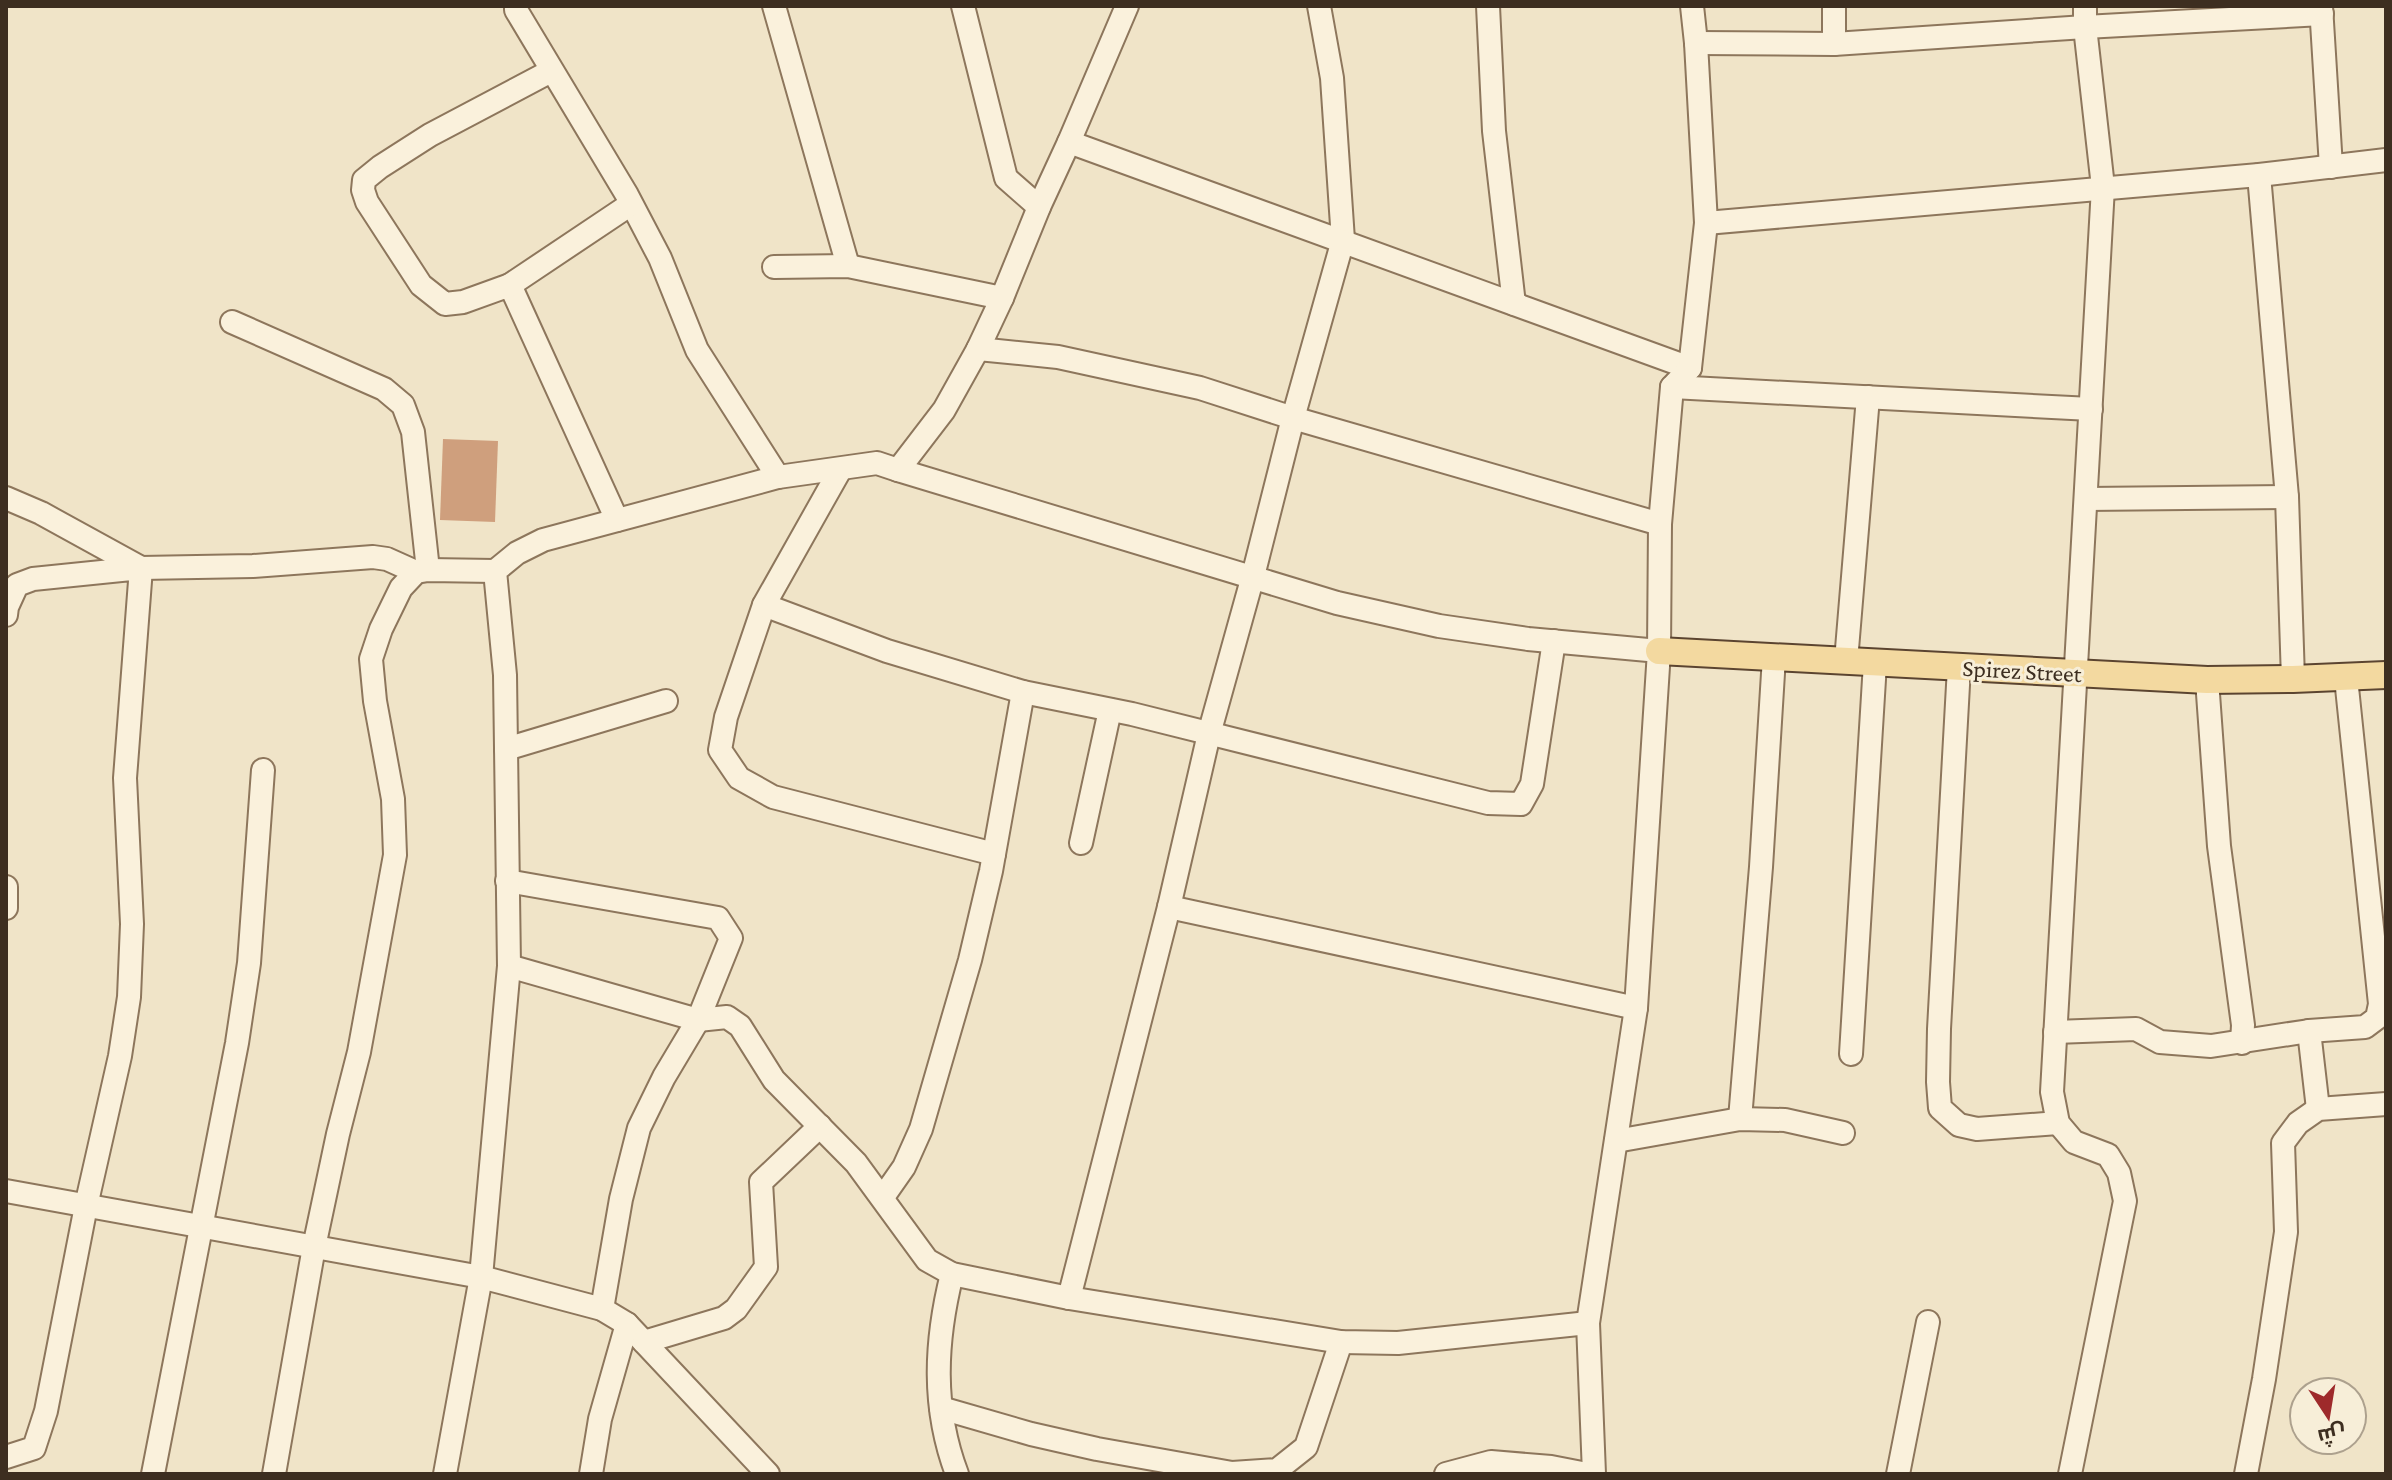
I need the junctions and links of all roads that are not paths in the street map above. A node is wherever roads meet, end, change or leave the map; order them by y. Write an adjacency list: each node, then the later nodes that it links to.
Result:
1 (516, 6): 13 (street)
2 (774, 6): 23 (street)
3 (963, 6): 20 (street)
4 (1127, 6): 14 (street)
5 (1319, 6): 22 (street)
6 (1488, 6): 27 (street)
7 (1692, 6): 11 (street)
8 (1834, 6): 12 (street)
9 (2322, 10): 10 (street); 16 (street)
10 (2085, 16): 12 (street); 18 (street)
11 (1696, 43): 12 (street); 21 (street)
12 (1834, 44)
13 (551, 71): 19 (street); 25 (street)
14 (1069, 142): 20 (street); 22 (street)
15 (2386, 160): 16 (street)
16 (2331, 167): 17 (street)
17 (2259, 175): 18 (street); 38 (street)
18 (2103, 187): 21 (street); 33 (street)
19 (631, 204): 25 (street); 37 (street)
20 (1039, 207): 26 (street)
21 (1706, 223): 30 (street)
22 (1343, 240): 27 (street); 34 (street)
23 (848, 266): 24 (street); 26 (street)
24 (774, 267)
25 (510, 285): 41 (street)
26 (1002, 298): 29 (street)
27 (1514, 304): 30 (street)
28 (232, 322): 44 (street)
29 (978, 349): 34 (street); 36 (street)
30 (1690, 368): 31 (street)
31 (1672, 387): 32 (street); 42 (street)
32 (1868, 397): 33 (street); 53 (street)
33 (2091, 409): 40 (street)
34 (1293, 418): 42 (street); 46 (street)
35 (840, 470): 36 (street); 37 (street); 48 (street)
36 (898, 470): 46 (street)
37 (778, 477): 41 (street)
38 (2287, 497): 40 (street); 59 (street)
39 (6, 498): 43 (street)
40 (2086, 499): 56 (street)
41 (617, 520): 45 (street)
42 (1660, 524): 51 (street)
43 (141, 568): 44 (street); 47 (street); 89 (street)
44 (422, 571): 45 (street); 91 (street)
45 (495, 571): 65 (street)
46 (1253, 576): 50 (street); 64 (street)
47 (12, 585): 49 (street)
48 (764, 605): 61 (street); 68 (street)
49 (6, 615)
50 (1554, 641): 51 (street); 64 (street)
51 (1659, 651): 52 (main road, Spirez Street); 74 (street)
52 (1774, 657): 53 (main road, Spirez Street); 82 (street)
53 (1846, 661): 54 (main road, Spirez Street)
54 (1875, 663): 55 (main road, Spirez Street); 79 (street)
55 (1959, 667): 56 (main road, Spirez Street); 83 (street)
56 (2076, 674): 60 (main road, Spirez Street); 77 (street)
57 (2386, 675): 58 (main road, Spirez Street)
58 (2346, 678): 59 (main road, Spirez Street); 76 (street)
59 (2293, 679): 60 (main road, Spirez Street)
60 (2207, 680): 78 (street)
61 (1023, 692): 63 (street); 68 (street)
62 (666, 701): 65 (street)
63 (1110, 710): 64 (street); 67 (street)
64 (1209, 734): 71 (street)
65 (506, 749): 69 (street)
66 (263, 770): 90 (street)
67 (1081, 843)
68 (994, 854): 88 (street)
69 (507, 881): 73 (street); 75 (street)
70 (6, 887): 72 (street)
71 (1169, 907): 74 (street); 94 (street)
72 (6, 908)
73 (509, 966): 75 (street); 93 (street)
74 (1636, 1008): 86 (street)
75 (698, 1020): 84 (street); 95 (street)
76 (2309, 1031): 78 (street); 81 (street)
77 (2055, 1032): 78 (street); 83 (street)
78 (2242, 1043)
79 (1851, 1054)
80 (2386, 1104): 81 (street)
81 (2318, 1109): 115 (street)
82 (1740, 1119): 85 (street); 86 (street)
83 (2058, 1123): 114 (street)
84 (820, 1126): 88 (street); 99 (street)
85 (1843, 1133)
86 (1616, 1141): 97 (street)
87 (6, 1191): 89 (street)
88 (883, 1197): 92 (street)
89 (86, 1206): 90 (street); 102 (street)
90 (202, 1227): 91 (street); 104 (street)
91 (314, 1247): 93 (street); 105 (street)
92 (952, 1274): 94 (street); 101 (street)
93 (481, 1277): 95 (street); 106 (street)
94 (1069, 1298): 100 (street)
95 (602, 1309): 98 (street)
96 (1928, 1322): 113 (street)
97 (1588, 1323): 100 (street); 112 (street)
98 (627, 1324): 99 (street); 107 (street)
99 (644, 1342): 108 (street)
100 (1341, 1342): 101 (street)
101 (941, 1408): 109 (street)
102 (6, 1457)
103 (1550, 1470): 110 (street); 111 (street)
104 (153, 1474)
105 (274, 1474)
106 (445, 1474)
107 (591, 1474)
108 (768, 1474)
109 (957, 1474)
110 (1446, 1474)
111 (1587, 1474)
112 (1594, 1474)
113 (1898, 1474)
114 (2070, 1474)
115 (2246, 1474)

